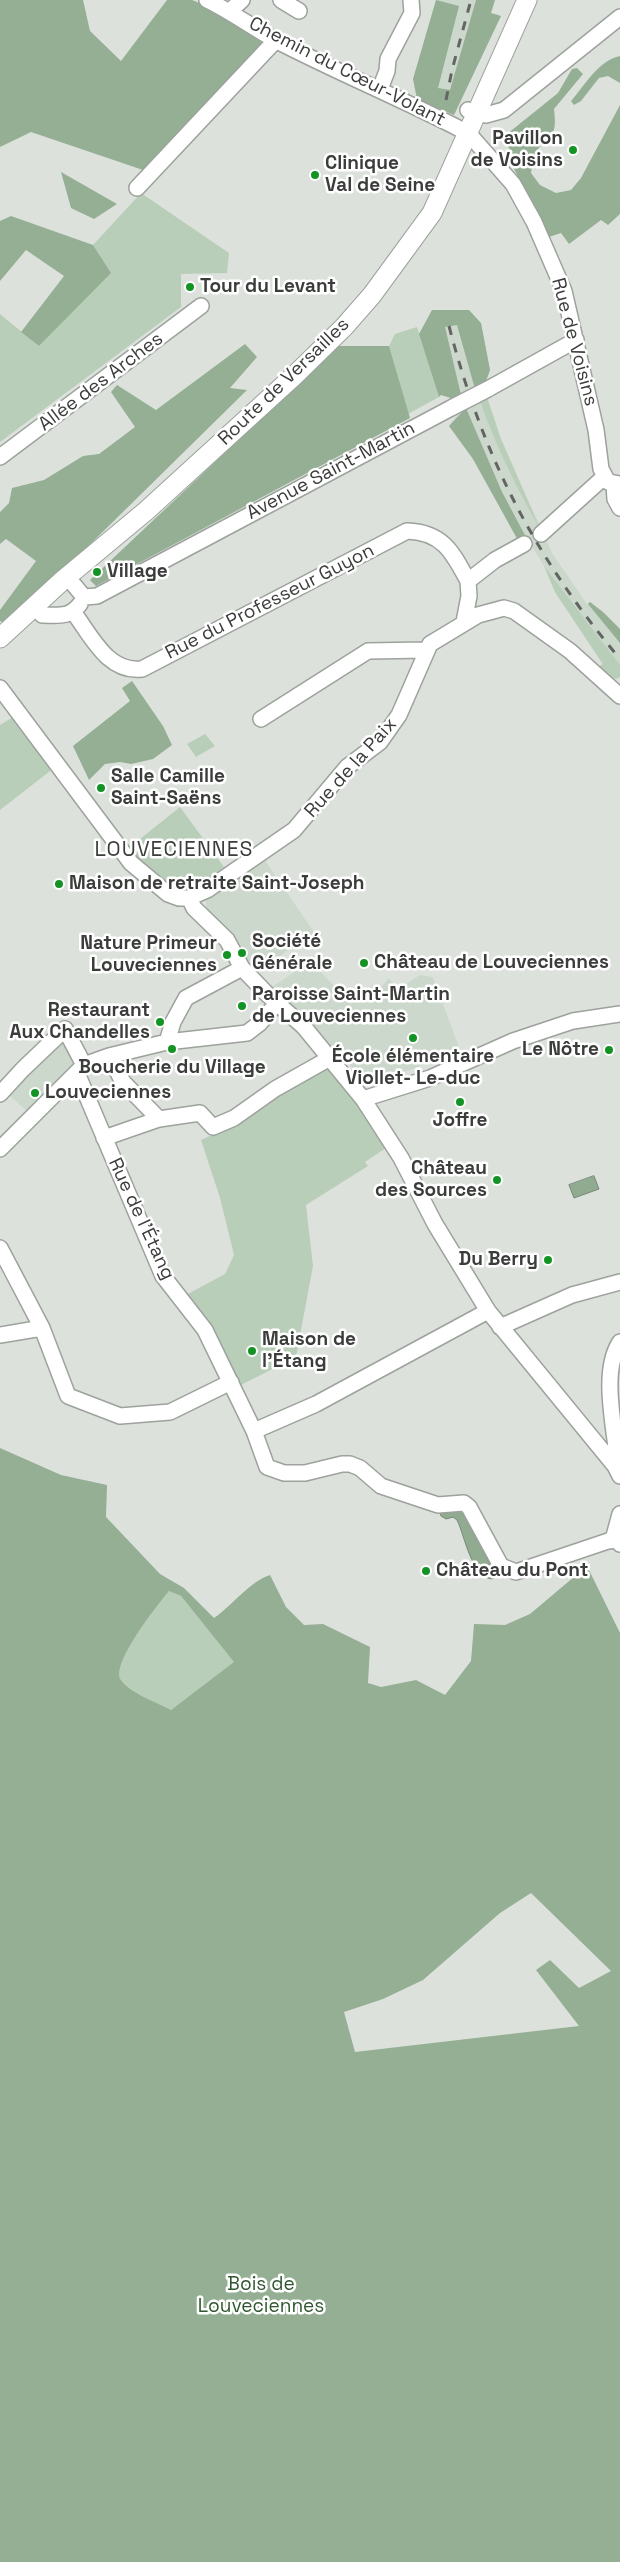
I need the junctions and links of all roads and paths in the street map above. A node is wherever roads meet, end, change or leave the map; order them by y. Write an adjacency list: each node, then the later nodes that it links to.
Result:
1 (207, 0): 7 (street, Chemin du Cœur-Volant)
2 (242, 0): 7 (street)
3 (281, 0): 8 (street)
4 (411, 0): 11 (street)
5 (521, 0): 12 (main road, Route de Versailles)
6 (527, 0): 12 (main road, Route de Versailles)
7 (230, 11): 10 (street, Chemin du Cœur-Volant)
8 (299, 11)
9 (620, 17): 12 (street)
10 (276, 40): 11 (street, Chemin du Cœur-Volant); 14 (street)
11 (380, 89): 13 (street, Chemin du Cœur-Volant)
12 (473, 112): 13 (main road, Route de Versailles)
13 (465, 132): 16 (street, Rue de Voisins); 23 (main road, Route de Versailles)
14 (137, 188)
15 (202, 306): 17 (street, Allée des Arches)
16 (576, 340): 18 (street, Rue de Voisins); 23 (street, Avenue Saint-Martin, bridge)
17 (0, 458)
18 (613, 482): 19 (street, Rue de Voisins); 20 (street)
19 (620, 508)
20 (541, 534)
21 (524, 544): 22 (street)
22 (468, 581): 24 (street, Rue du Professeur Guyon); 26 (street)
23 (74, 587): 24 (street); 25 (main road, Route de Versailles); 27 (main road, Route de Versailles)
24 (74, 613): 25 (street)
25 (42, 615): 28 (main road, Route de Versailles)
26 (464, 622): 29 (street, Rue de la Paix); 31 (street, Rue de la Paix)
27 (0, 638)
28 (0, 649)
29 (426, 650): 32 (street); 33 (street, Rue de la Paix)
30 (0, 688): 33 (street)
31 (617, 689)
32 (261, 719)
33 (190, 898): 34 (street)
34 (242, 968): 35 (street); 37 (street)
35 (277, 1003): 37 (street); 39 (street)
36 (620, 1014): 42 (street)
37 (167, 1042): 38 (street)
38 (109, 1056): 40 (street); 43 (street)
39 (330, 1058): 42 (street); 43 (street)
40 (80, 1069): 41 (street, Rue de l'Étang); 44 (street, Rue de l'Étang); 45 (street)
41 (0, 1094)
42 (363, 1098): 48 (street)
43 (159, 1119): 44 (street)
44 (104, 1138): 53 (street, Rue de l'Étang)
45 (0, 1149)
46 (0, 1248): 50 (street)
47 (620, 1282): 49 (street)
48 (488, 1311): 49 (street); 54 (street)
49 (500, 1327): 55 (street)
50 (42, 1328): 51 (street); 53 (street)
51 (0, 1335)
52 (620, 1342): 55 (street)
53 (231, 1382): 54 (street, Rue de l'Étang)
54 (254, 1431): 57 (street, Rue de l'Étang)
55 (617, 1471)
56 (620, 1514): 57 (street)
57 (618, 1542)

